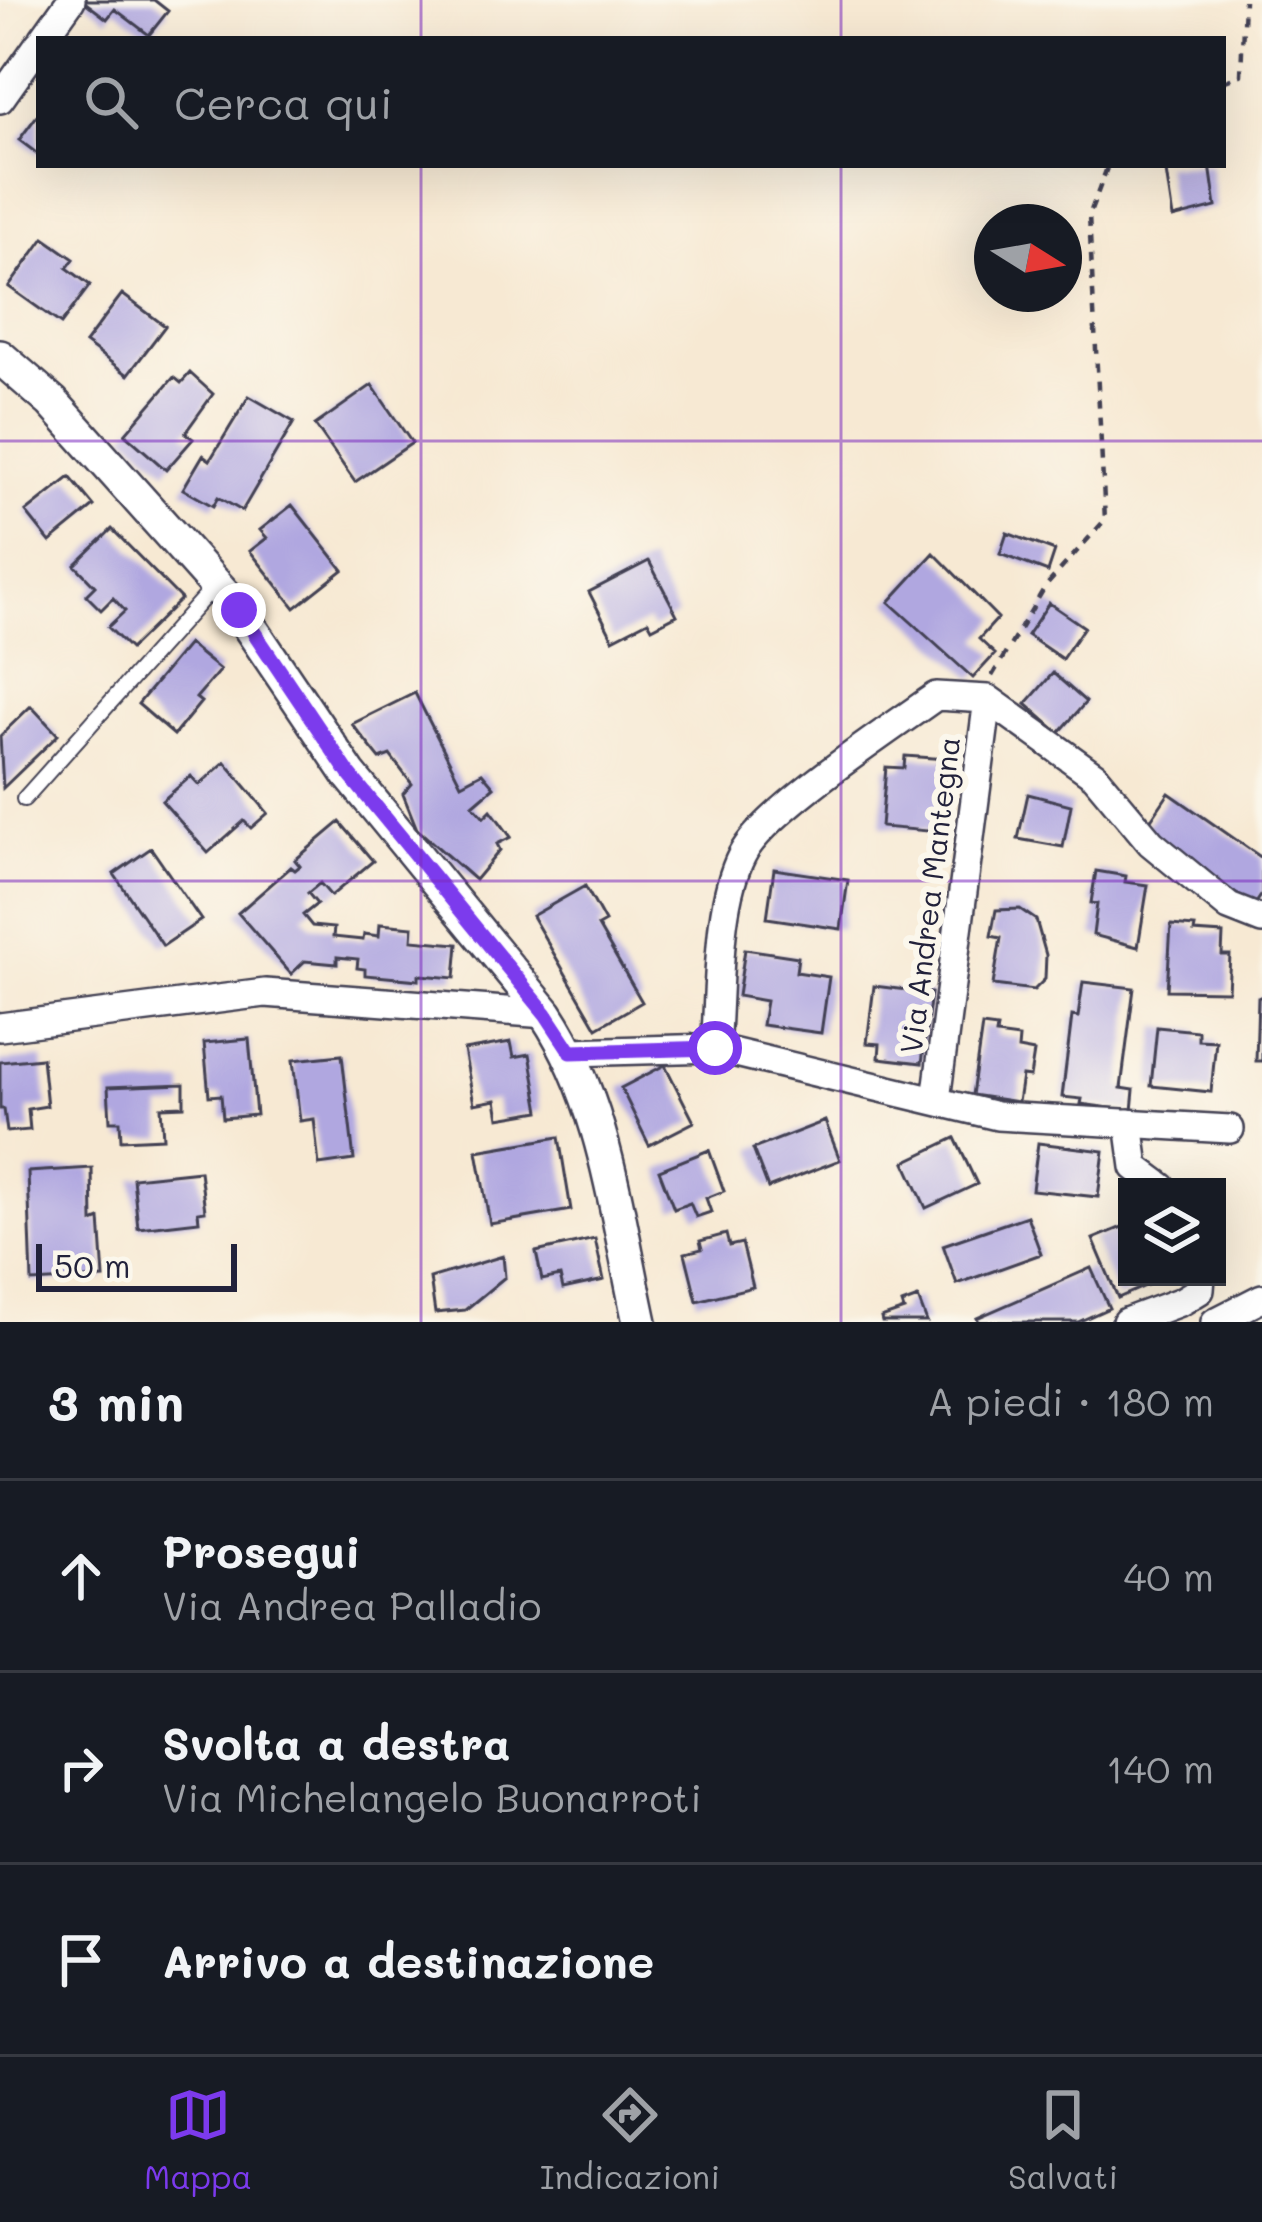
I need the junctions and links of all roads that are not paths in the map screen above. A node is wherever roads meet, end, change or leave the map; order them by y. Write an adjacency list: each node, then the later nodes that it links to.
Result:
1 (71, 0): 2 (street)
2 (45, 36)
3 (36, 49): 4 (street)
4 (0, 99)
5 (0, 357): 6 (street)
6 (216, 584): 8 (lane); 10 (street)
7 (983, 698): 9 (street); 12 (street); 14 (street, Via Andrea Mantegna)
8 (24, 799)
9 (1262, 920)
10 (546, 1014): 11 (street); 13 (street)
11 (0, 1028)
12 (715, 1048): 13 (street); 14 (street)
13 (571, 1052): 20 (street)
14 (936, 1100): 15 (street)
15 (1129, 1123): 16 (street); 17 (street)
16 (1230, 1129)
17 (1150, 1178)
18 (1200, 1286): 21 (street)
19 (1262, 1298): 22 (street)
20 (640, 1322)
21 (1126, 1322)
22 (1216, 1322)

